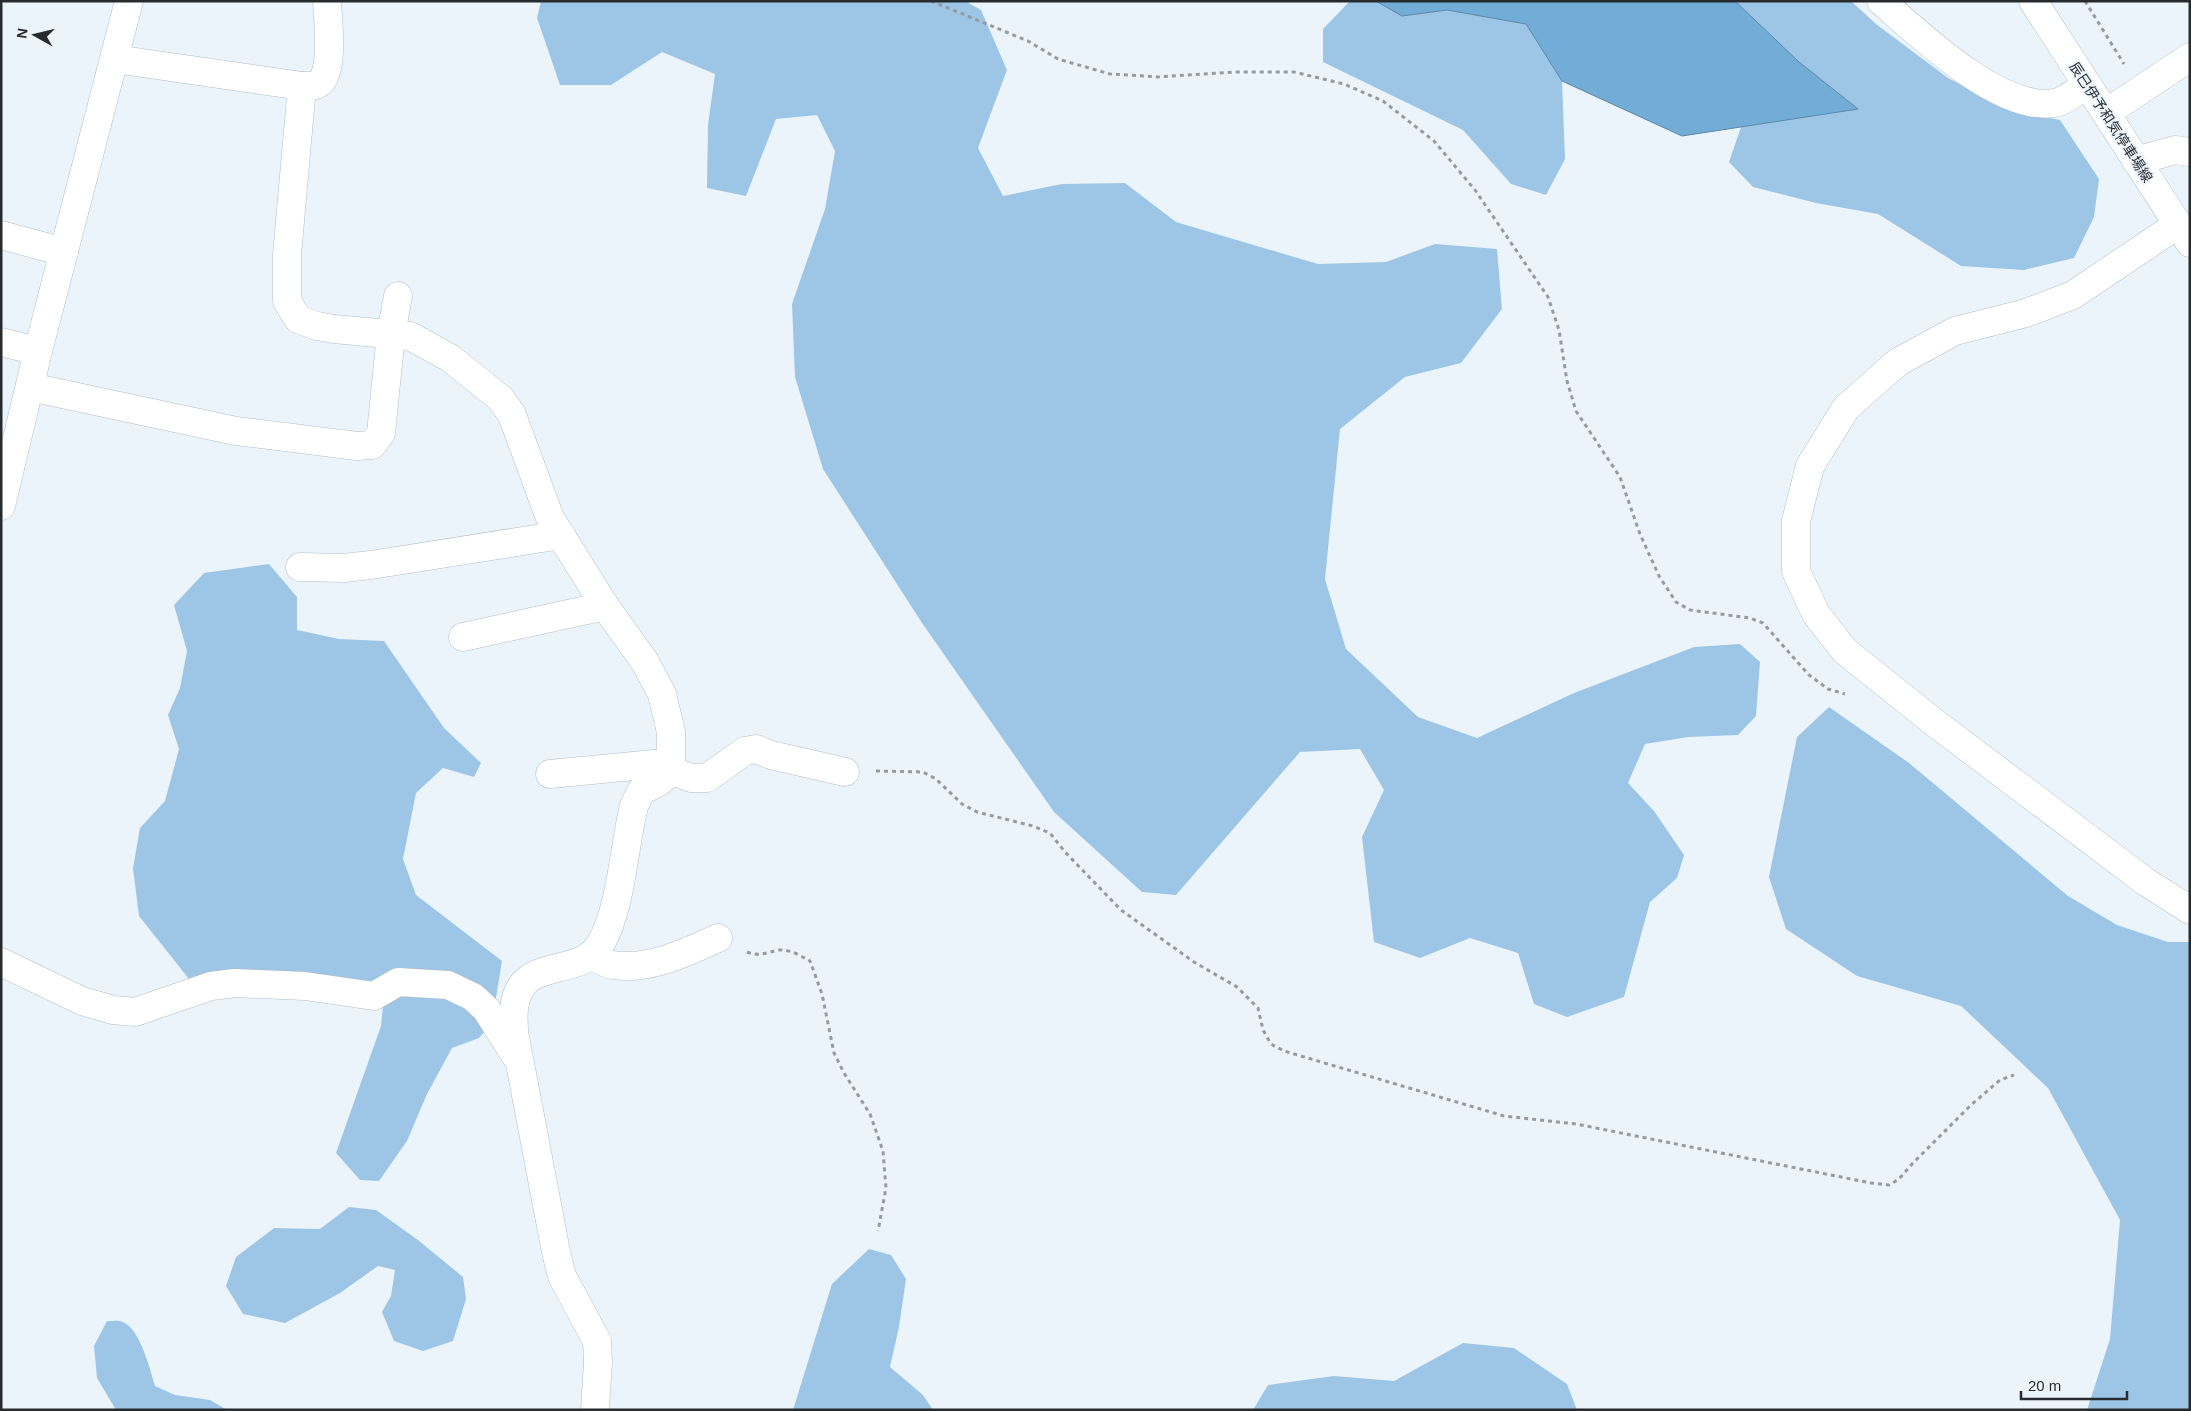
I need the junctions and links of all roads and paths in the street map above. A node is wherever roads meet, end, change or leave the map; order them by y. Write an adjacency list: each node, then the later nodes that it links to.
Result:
1 (129, 1): 7 (street)
2 (327, 1): 9 (street)
3 (931, 1): 26 (path)
4 (1880, 1): 8 (street)
5 (2033, 1): 8 (street, 辰巳伊予和気停車場線)
6 (2190, 57): 10 (street)
7 (115, 59): 9 (street); 15 (street)
8 (2087, 84): 10 (street, 辰巳伊予和気停車場線)
9 (302, 86): 17 (street)
10 (2106, 113): 12 (street, 辰巳伊予和気停車場線)
11 (2190, 152): 12 (street)
12 (2136, 161): 14 (street, 辰巳伊予和気停車場線)
13 (1, 234): 15 (street)
14 (2184, 234): 26 (street)
15 (64, 252): 19 (street)
16 (398, 296): 17 (street)
17 (391, 334): 20 (street); 22 (street)
18 (1, 342): 19 (street)
19 (38, 351): 20 (street)
20 (30, 387): 21 (street)
21 (1, 506)
22 (561, 535): 23 (street); 24 (street)
23 (300, 567)
24 (605, 606): 25 (street); 27 (street)
25 (463, 637)
26 (1884, 682): 30 (street)
27 (672, 771): 28 (street); 29 (street); 32 (street)
28 (845, 772): 35 (path)
29 (550, 774)
30 (2190, 910)
31 (718, 938): 32 (street); 36 (path)
32 (591, 956): 34 (street)
33 (1, 962): 34 (street)
34 (520, 1062): 37 (street)
35 (2014, 1075)
36 (878, 1231)
37 (595, 1410)

